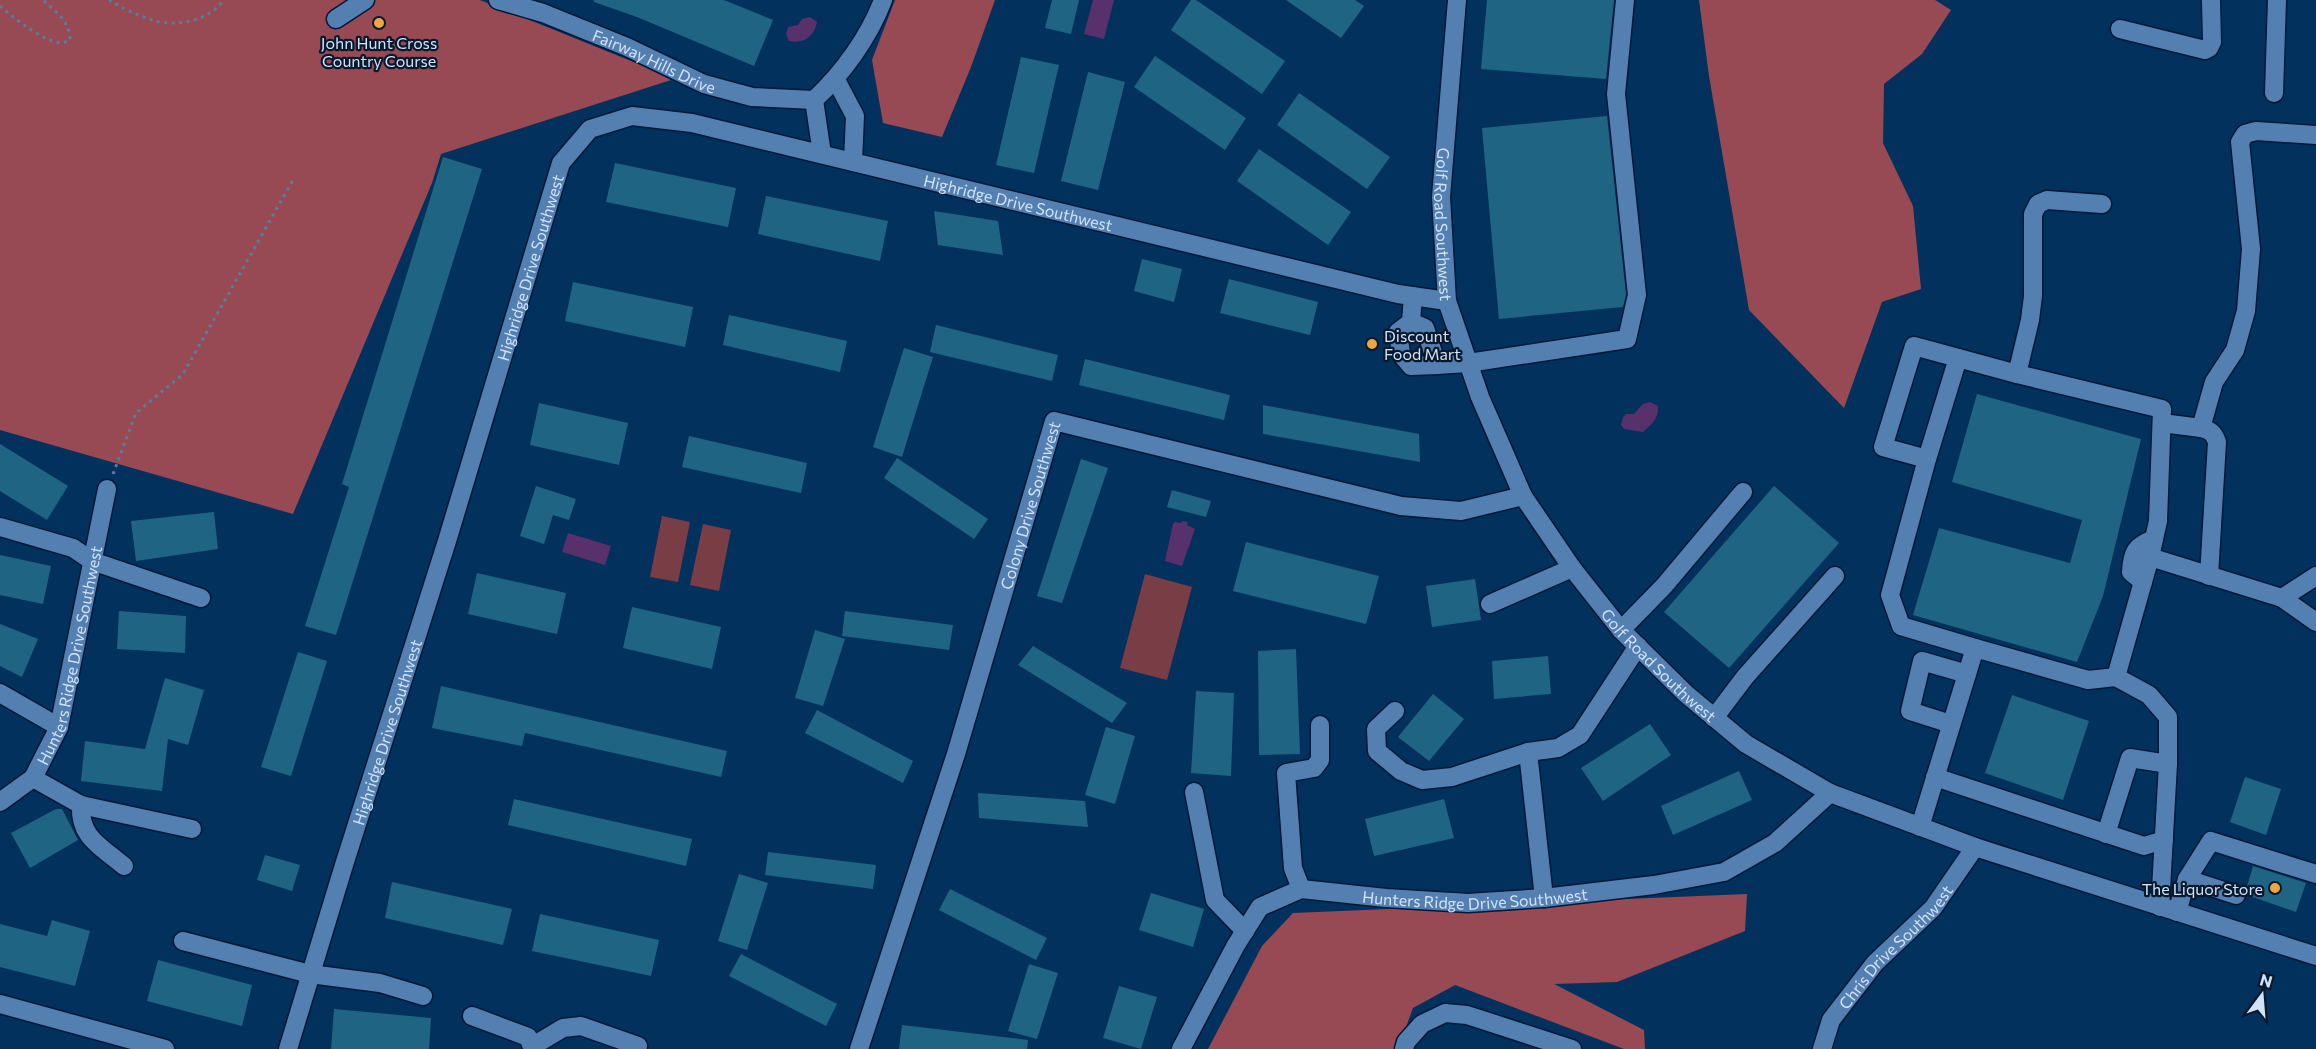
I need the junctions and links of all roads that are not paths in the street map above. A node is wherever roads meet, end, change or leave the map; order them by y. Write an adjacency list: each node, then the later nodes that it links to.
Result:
1 (365, 0): 8 (street)
2 (498, 0): 12 (street, Fairway Hills Drive)
3 (883, 0): 10 (street)
4 (1457, 0): 18 (street, Golf Road Southwest)
5 (1625, 0): 21 (street)
6 (2211, 0): 9 (street)
7 (2277, 0): 11 (street)
8 (336, 19)
9 (2121, 29)
10 (836, 80): 12 (street); 15 (street)
11 (2274, 93)
12 (814, 100): 14 (street)
13 (2316, 135): 25 (street)
14 (822, 154): 15 (street, Highridge Drive Southwest); 75 (street, Highridge Drive Southwest)
15 (853, 161): 17 (street, Highridge Drive Southwest)
16 (2102, 204): 23 (street)
17 (1413, 296): 18 (street, Highridge Drive Southwest); 19 (street)
18 (1447, 301): 21 (street, Golf Road Southwest)
19 (1411, 322): 22 (street); 22 (street)
20 (1958, 358): 23 (street); 26 (street); 26 (street)
21 (1468, 363): 22 (street); 29 (street, Golf Road Southwest)
22 (1437, 365)
23 (2017, 374): 24 (street)
24 (2162, 423): 25 (street); 31 (street)
25 (2201, 428): 35 (street)
26 (1927, 459): 43 (street)
27 (107, 489): 32 (street, Hunters Ridge Drive Southwest)
28 (1743, 492): 41 (street)
29 (1523, 496): 33 (street, Golf Road Southwest); 83 (street, Colony Drive Southwest)
30 (0, 527): 32 (street)
31 (2152, 548): 35 (street); 45 (street)
32 (92, 561): 37 (street); 51 (street, Hunters Ridge Drive Southwest)
33 (1572, 568): 39 (street); 41 (street, Golf Road Southwest)
34 (1835, 576): 48 (street)
35 (2209, 576): 38 (street)
36 (2316, 576): 38 (street)
37 (201, 598)
38 (2282, 598): 40 (street)
39 (1490, 604)
40 (2316, 622)
41 (1621, 630): 42 (street, Golf Road Southwest)
42 (1638, 646): 48 (street, Golf Road Southwest); 52 (street)
43 (1975, 648): 44 (street); 45 (street)
44 (1967, 674): 49 (street); 49 (street)
45 (2116, 677): 53 (street)
46 (0, 693): 51 (street)
47 (1395, 711): 52 (street)
48 (1714, 718): 57 (street, Golf Road Southwest)
49 (1951, 724): 54 (street)
50 (1320, 725): 68 (street)
51 (59, 727): 55 (street, Hunters Ridge Drive Southwest)
52 (1528, 752): 70 (street)
53 (2168, 764): 62 (street); 63 (street)
54 (1935, 777): 60 (street); 62 (street)
55 (33, 778): 58 (street, Hunters Ridge Drive Southwest); 59 (street)
56 (1194, 792): 72 (street)
57 (1830, 793): 60 (street, Golf Road Southwest); 70 (street, Hunters Ridge Drive Southwest)
58 (0, 802)
59 (81, 805): 61 (street); 65 (street)
60 (1920, 827): 64 (street, Golf Road Southwest)
61 (192, 829)
62 (2106, 834): 63 (street)
63 (2164, 840): 71 (street)
64 (1975, 847): 71 (street, Golf Road Southwest); 87 (street, Chris Drive Southwest)
65 (124, 866)
66 (2316, 874): 67 (street)
67 (2187, 879): 69 (street); 71 (street)
68 (1301, 889): 70 (street, Hunters Ridge Drive Southwest); 72 (street)
69 (2236, 895)
70 (1544, 898)
71 (2169, 909): 74 (street, Golf Road Southwest)
72 (1245, 931): 84 (street)
73 (183, 941): 75 (street)
74 (2316, 956)
75 (310, 974): 76 (street); 82 (street, Highridge Drive Southwest)
76 (423, 996)
77 (0, 1004): 81 (street)
78 (472, 1016): 80 (street)
79 (638, 1046): 80 (street)
80 (533, 1047)
81 (165, 1049)
82 (288, 1049)
83 (859, 1049)
84 (1181, 1049)
85 (1404, 1049): 86 (street)
86 (1572, 1049)
87 (1821, 1049)

